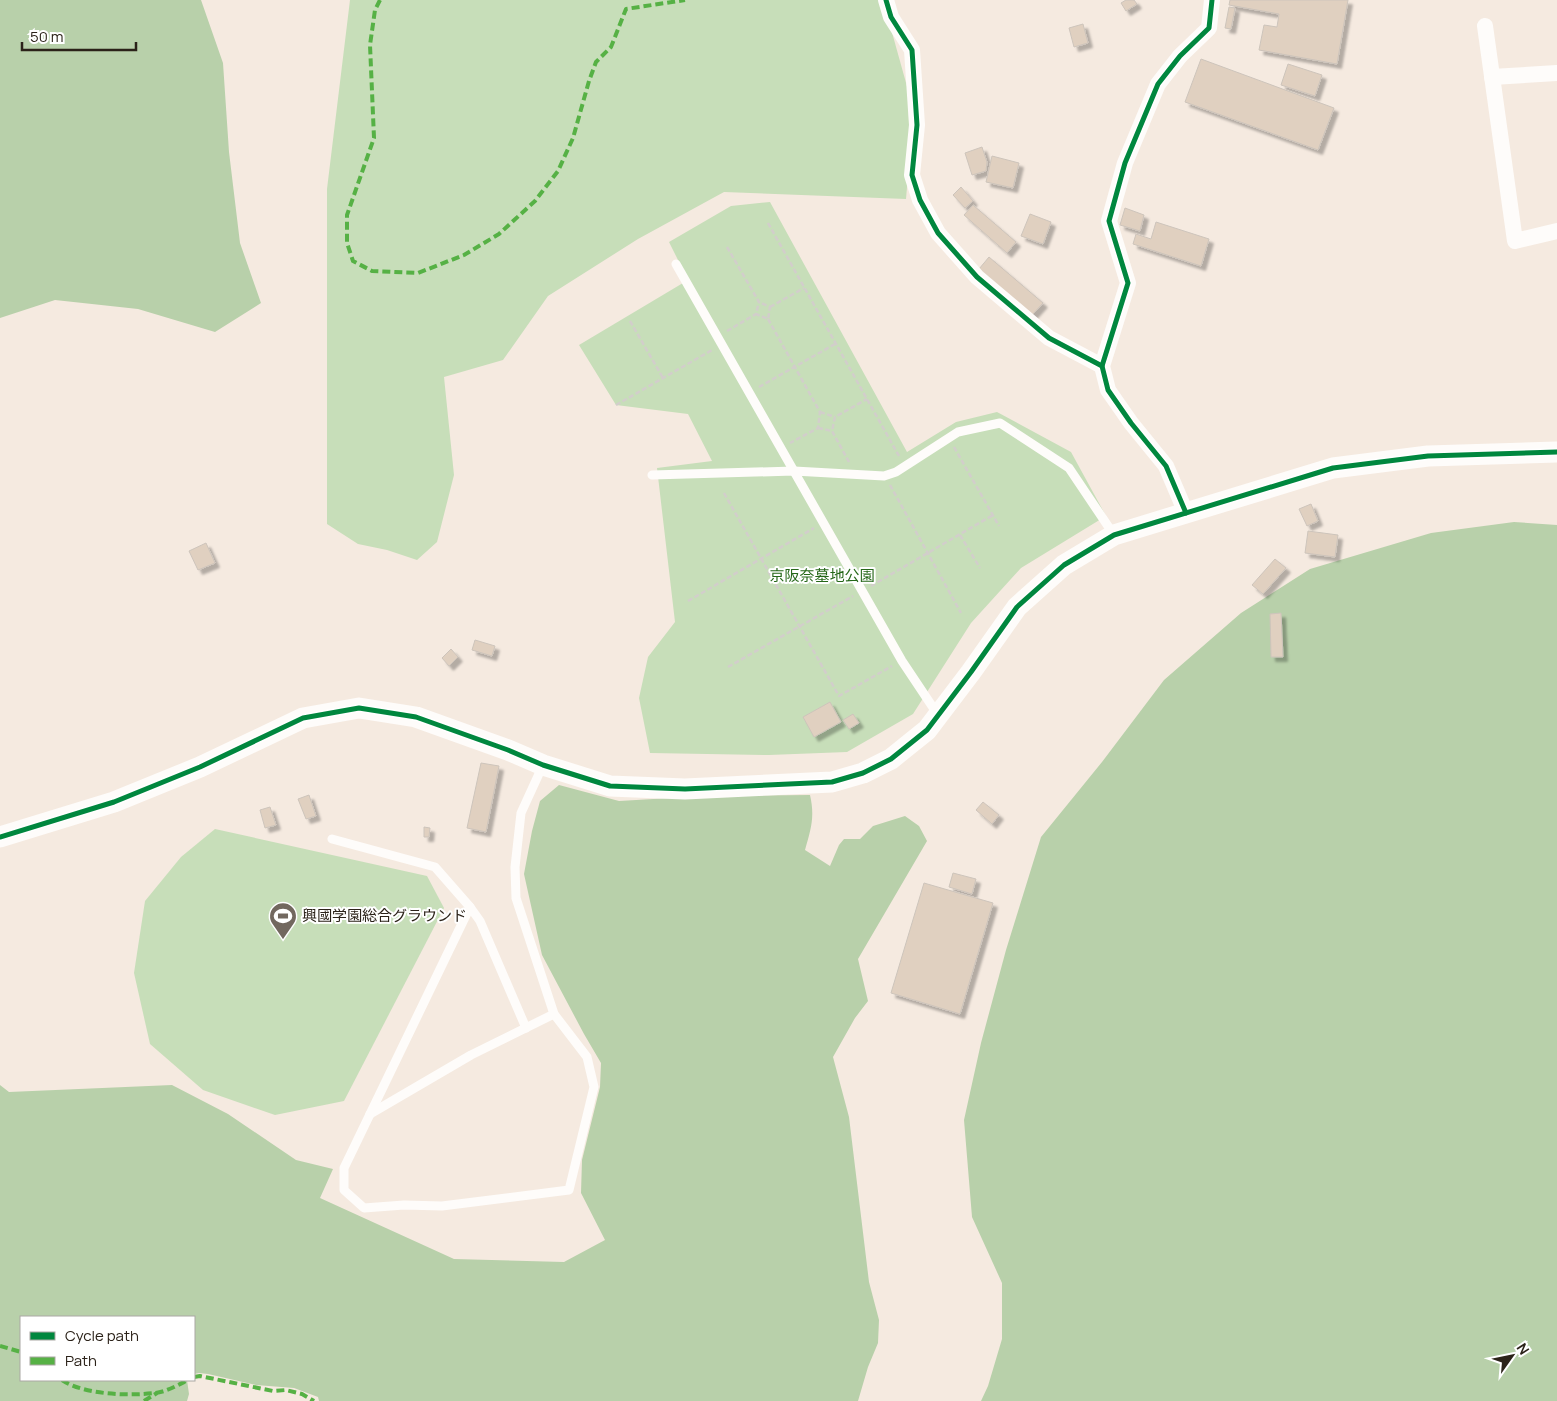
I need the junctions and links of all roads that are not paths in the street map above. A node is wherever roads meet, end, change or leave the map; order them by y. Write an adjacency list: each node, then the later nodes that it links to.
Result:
1 (886, 0): 8 (street)
2 (1212, 0): 8 (street)
3 (1485, 26): 5 (street)
4 (1557, 73): 5 (street)
5 (1492, 77): 6 (street)
6 (1557, 231)
7 (676, 264): 10 (lane)
8 (1102, 366): 12 (street)
9 (1557, 452): 12 (street)
10 (794, 471): 11 (lane); 13 (lane); 14 (lane)
11 (652, 475)
12 (1186, 513): 13 (street)
13 (1114, 536): 14 (street)
14 (938, 716): 15 (street)
15 (543, 765): 16 (street); 19 (lane)
16 (0, 837)
17 (332, 839): 18 (lane)
18 (470, 906): 20 (lane); 21 (lane)
19 (554, 1014): 20 (lane); 21 (lane)
20 (526, 1028): 21 (lane)
21 (370, 1114)

